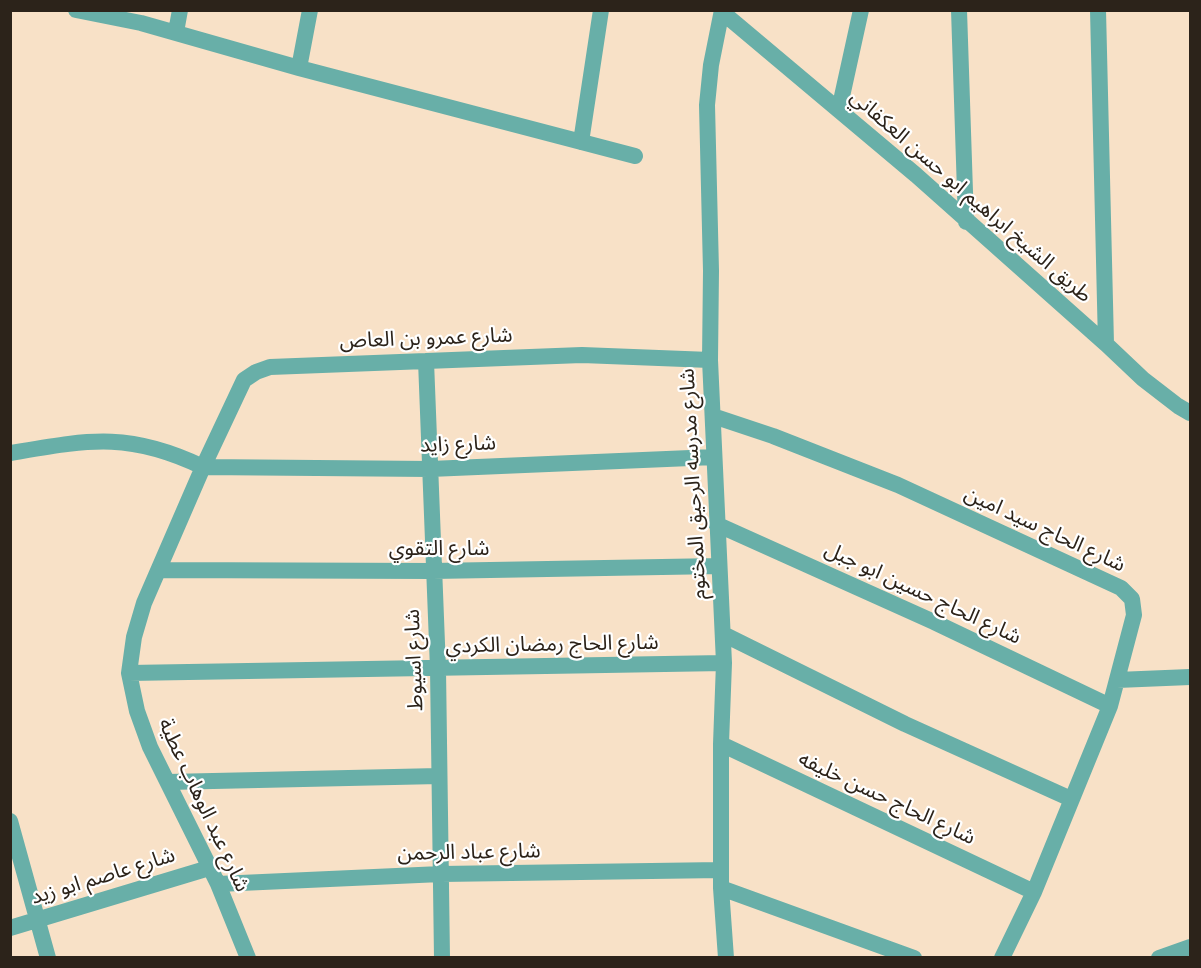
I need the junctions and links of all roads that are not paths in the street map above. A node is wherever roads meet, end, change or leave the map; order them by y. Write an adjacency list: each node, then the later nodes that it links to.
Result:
1 (76, 10): 9 (street)
2 (180, 10): 9 (street)
3 (310, 10): 10 (street)
4 (601, 10): 12 (street)
5 (861, 10): 11 (street)
6 (959, 10): 14 (street)
7 (1098, 10): 15 (street)
8 (722, 11): 11 (street, طريق الشيخ ابراهيم ابو حسن العكفاني); 16 (street, شارع مدرسه الرحيق المختوم)
9 (176, 32): 10 (street)
10 (299, 68): 12 (street)
11 (839, 110): 14 (street, طريق الشيخ ابراهيم ابو حسن العكفاني)
12 (581, 142): 13 (street)
13 (634, 156)
14 (966, 222): 15 (street, طريق الشيخ ابراهيم ابو حسن العكفاني)
15 (1106, 344): 19 (street, طريق الشيخ ابراهيم ابو حسن العكفاني)
16 (710, 360): 17 (street, شارع عمرو بن العاص); 20 (street, شارع مدرسه الرحيق المختوم)
17 (426, 361): 23 (street, شارع عمرو بن العاص); 24 (street, شارع اسيوط)
18 (1191, 405): 19 (street)
19 (1190, 413)
20 (713, 416): 22 (street, شارع مدرسه الرحيق المختوم); 34 (street, شارع الحاج سيد امين)
21 (10, 453): 23 (street)
22 (714, 457): 24 (street, شارع زايد); 25 (street, شارع مدرسه الرحيق المختوم)
23 (203, 467): 24 (street, شارع زايد); 27 (street, شارع عبد الوهاب عطية)
24 (430, 469): 28 (street, شارع اسيوط)
25 (716, 524): 26 (street, شارع مدرسه الرحيق المختوم); 35 (street, شارع الحاج حسين ابو جبل)
26 (719, 566): 28 (street, شارع التقوي); 29 (street, شارع مدرسه الرحيق المختوم)
27 (159, 570): 28 (street, شارع التقوي); 32 (street, شارع عبد الوهاب عطية)
28 (433, 571): 31 (street, شارع اسيوط)
29 (723, 634): 30 (street, شارع مدرسه الرحيق المختوم); 39 (street)
30 (724, 663): 31 (street, شارع الحاج رمضان الكردي); 36 (street, شارع مدرسه الرحيق المختوم)
31 (438, 669): 32 (street, شارع الحاج رمضان الكردي); 37 (street, شارع اسيوط)
32 (129, 673): 38 (street, شارع عبد الوهاب عطية)
33 (1191, 677): 34 (street)
34 (1117, 680): 35 (street, شارع الحاج سيد امين)
35 (1110, 706): 39 (street, شارع الحاج سيد امين)
36 (721, 744): 42 (street, شارع مدرسه الرحيق المختوم); 46 (street, شارع الحاج حسن خليفه)
37 (439, 776): 38 (street); 43 (street, شارع اسيوط)
38 (168, 782): 41 (street, شارع عبد الوهاب عطية)
39 (1071, 800): 46 (street, شارع الحاج سيد امين)
40 (10, 821): 47 (street)
41 (210, 868): 44 (street, شارع عبد الوهاب عطية); 47 (street, شارع عاصم ابو زيد)
42 (722, 870): 43 (street, شارع عباد الرحمن); 45 (street, شارع مدرسه الرحيق المختوم)
43 (441, 874): 44 (street, شارع عباد الرحمن); 52 (street, شارع اسيوط)
44 (218, 884): 51 (street, شارع عبد الوهاب عطية)
45 (721, 888): 53 (street, شارع مدرسه الرحيق المختوم); 54 (street)
46 (1034, 892): 55 (street, شارع الحاج سيد امين)
47 (38, 920): 48 (street, شارع عاصم ابو زيد); 50 (street)
48 (10, 928)
49 (1191, 948): 56 (street)
50 (48, 957)
51 (248, 957)
52 (442, 957)
53 (726, 957)
54 (914, 957)
55 (1002, 957)
56 (1159, 957)

